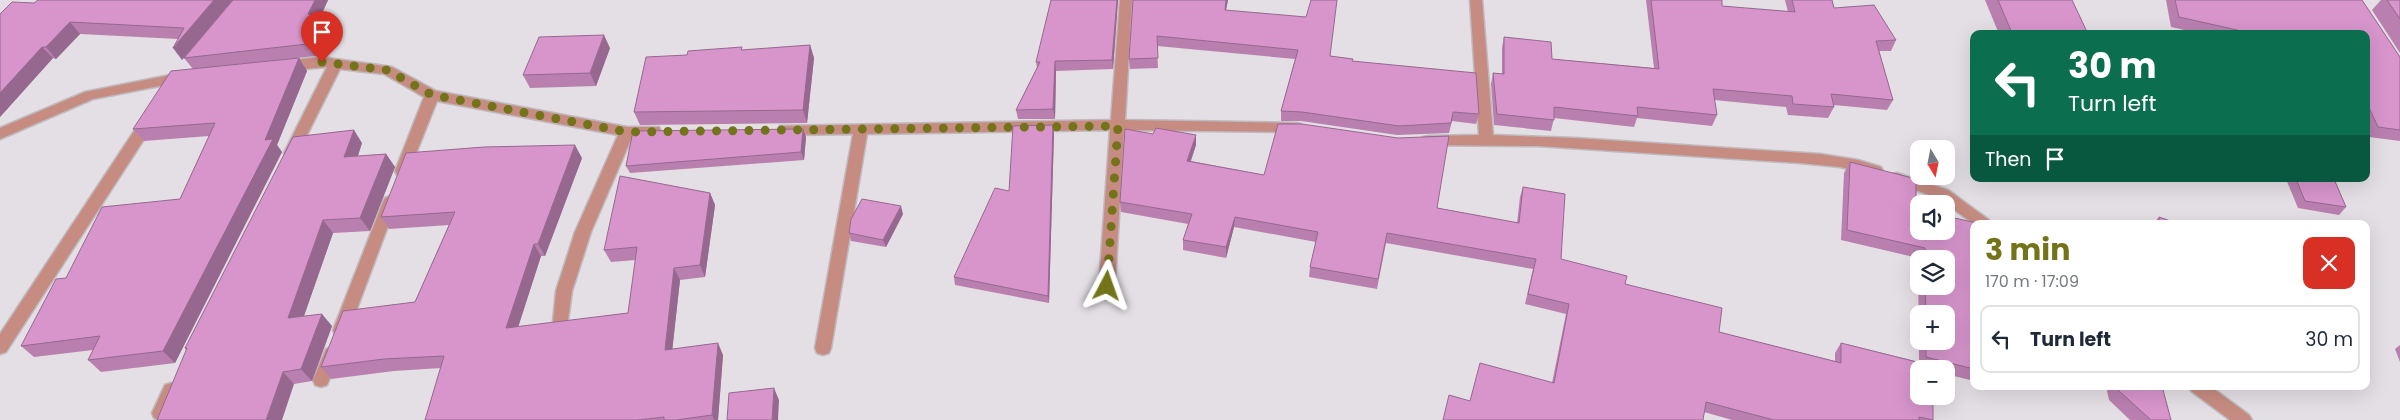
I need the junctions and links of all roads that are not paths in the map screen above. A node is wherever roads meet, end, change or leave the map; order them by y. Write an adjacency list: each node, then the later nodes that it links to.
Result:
1 (1126, 0): 10 (street)
2 (1476, 0): 17 (street)
3 (336, 64): 4 (street); 8 (street); 19 (street)
4 (268, 68)
5 (191, 70): 6 (street)
6 (176, 78): 7 (street); 16 (street)
7 (165, 95)
8 (432, 95): 15 (street); 26 (street)
9 (155, 111): 23 (street)
10 (1118, 126): 12 (street); 13 (street); 21 (street)
11 (773, 130): 12 (street)
12 (861, 130): 24 (street)
13 (1311, 130)
14 (666, 131): 15 (street)
15 (627, 132): 22 (street)
16 (0, 134)
17 (1486, 138): 18 (street); 20 (street)
18 (1417, 141)
19 (283, 168)
20 (1979, 220)
21 (1107, 286)
22 (562, 322)
23 (0, 347)
24 (823, 348)
25 (177, 378): 28 (street)
26 (321, 380)
27 (2202, 390): 29 (street)
28 (160, 413)
29 (2242, 420)

